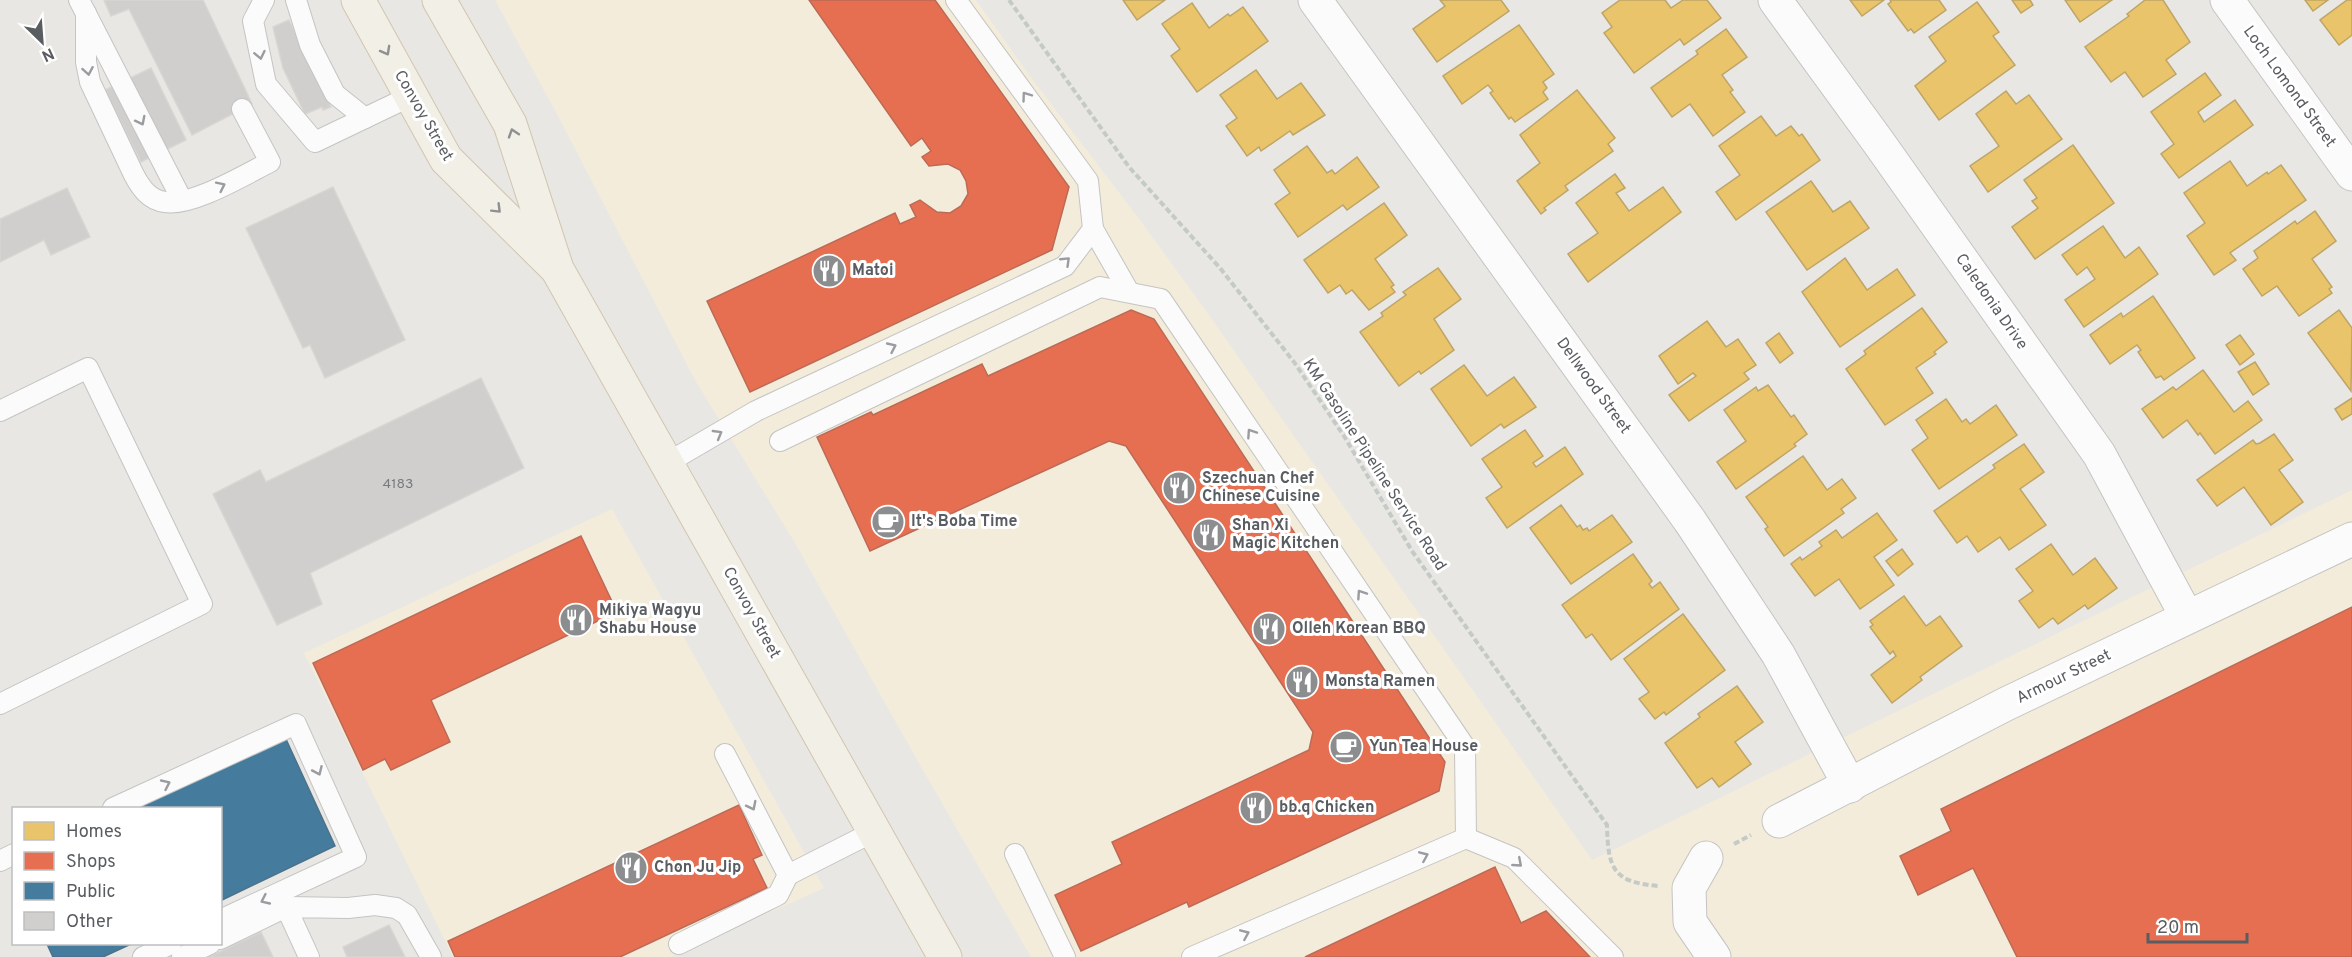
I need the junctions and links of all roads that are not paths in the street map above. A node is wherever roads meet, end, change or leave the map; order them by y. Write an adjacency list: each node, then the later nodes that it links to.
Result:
1 (264, 0): 12 (lane, one-way to 12)
2 (296, 0): 12 (lane)
3 (358, 0): 10 (main road, Convoy Street, one-way to 10)
4 (439, 0): 16 (main road, Convoy Street, one-way to 4)
5 (956, 0): 15 (lane, one-way to 5)
6 (1315, 0): 25 (street, Dellwood Street)
7 (1775, 0): 22 (street, Caledonia Drive)
8 (2227, 0): 13 (street, Loch Lomond Street)
9 (83, 7): 14 (lane, one-way to 14); 14 (lane, one-way to 14)
10 (411, 96): 12 (lane); 16 (main road, Convoy Street, one-way to 16)
11 (242, 109): 14 (lane, one-way to 11)
12 (365, 118)
13 (2352, 174)
14 (182, 200)
15 (1093, 229): 17 (lane); 20 (lane, one-way to 15)
16 (557, 269): 20 (main road, Convoy Street)
17 (1129, 292): 19 (lane); 29 (lane, one-way to 17)
18 (0, 411): 23 (lane)
19 (780, 441)
20 (667, 463): 28 (main road, Convoy Street)
21 (2352, 539): 22 (street, Armour Street)
22 (2187, 617): 25 (street, Armour Street)
23 (0, 704)
24 (726, 754): 32 (lane, one-way to 32)
25 (1851, 786): 27 (street, Armour Street)
26 (115, 807): 34 (lane, one-way to 34)
27 (1779, 821)
28 (873, 832): 32 (lane); 43 (main road, Convoy Street)
29 (1466, 838): 45 (lane, one-way to 29); 46 (lane, one-way to 46)
30 (1015, 854): 44 (lane)
31 (1706, 858): 47 (street)
32 (788, 875): 36 (lane)
33 (286, 908): 35 (lane); 41 (lane); 42 (lane)
34 (222, 919)
35 (222, 938)
36 (679, 944)
37 (169, 945): 39 (lane)
38 (208, 945): 40 (lane)
39 (142, 957)
40 (182, 957)
41 (309, 957)
42 (431, 957)
43 (945, 957)
44 (1065, 957)
45 (1192, 957)
46 (1613, 957)
47 (1714, 957)

